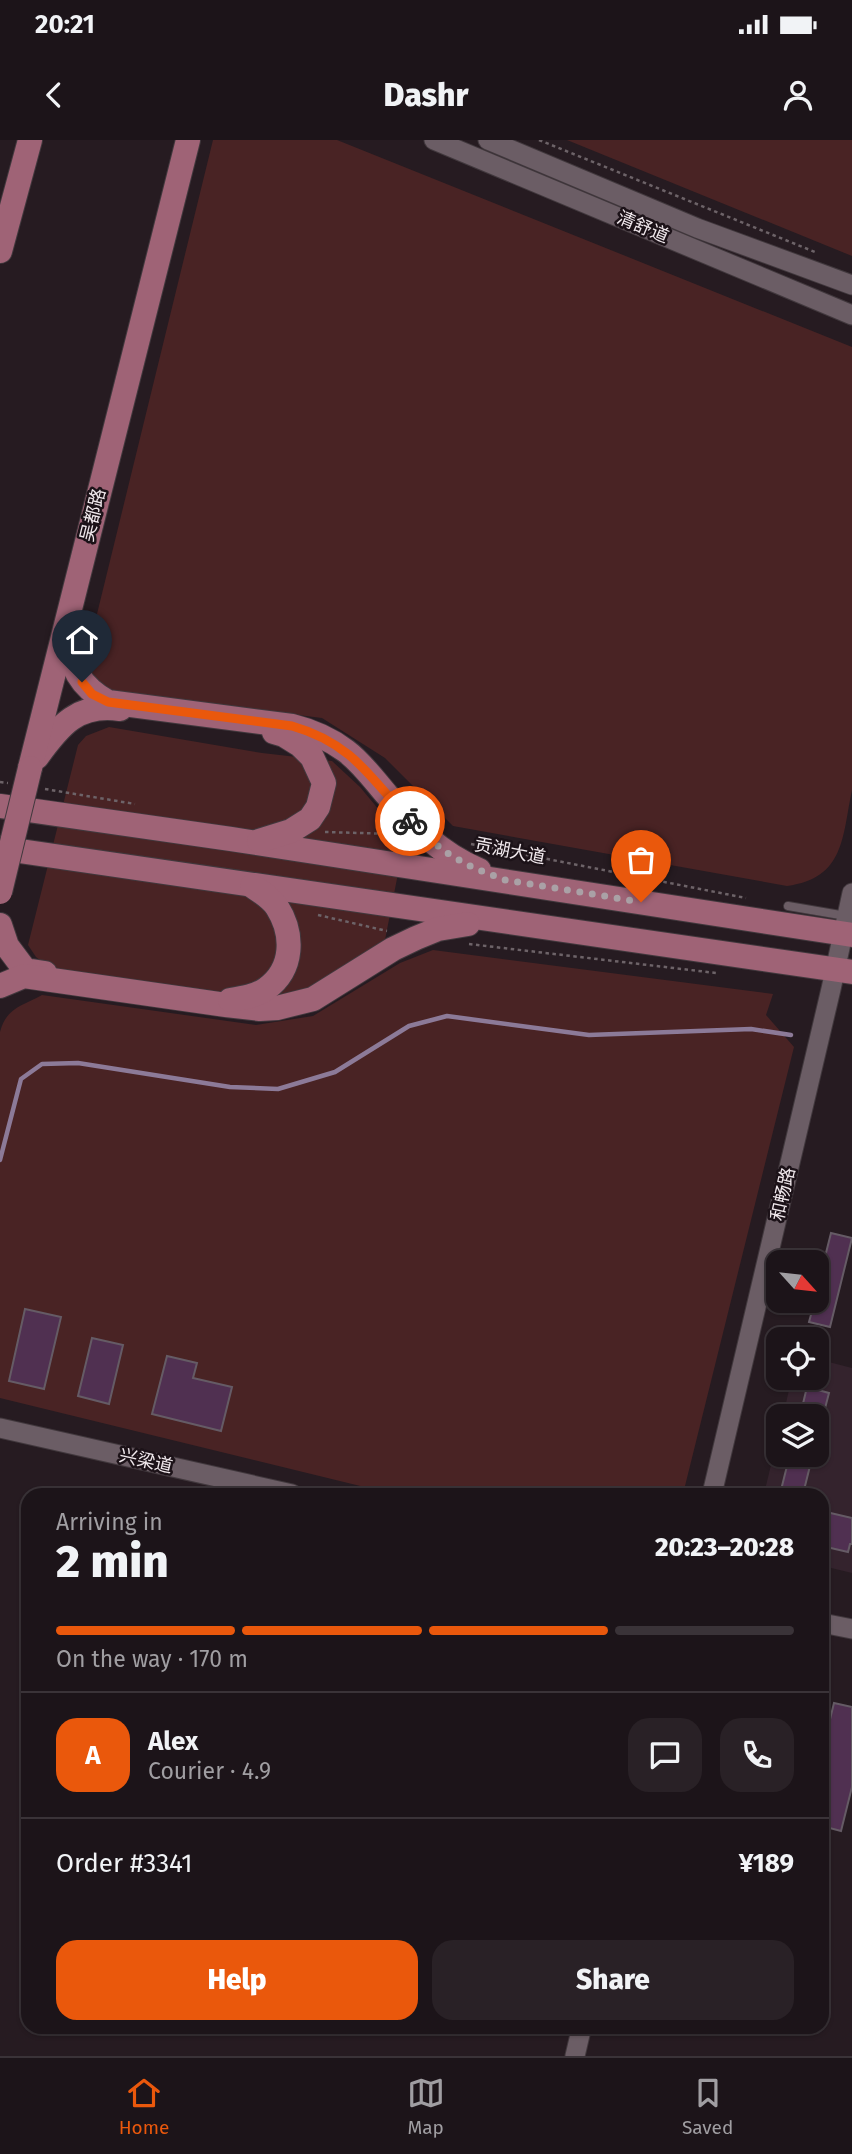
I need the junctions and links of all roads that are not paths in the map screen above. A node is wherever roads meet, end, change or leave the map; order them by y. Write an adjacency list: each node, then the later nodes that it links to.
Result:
1 (30, 140): 7 (main road)
2 (176, 140): 6 (main road)
3 (188, 140): 6 (main road, 吴都路)
4 (434, 140): 9 (street, 清舒道)
5 (488, 140): 8 (street, 清舒道)
6 (180, 174): 10 (main road, 吴都路)
7 (0, 251)
8 (852, 285)
9 (852, 314)
10 (64, 627): 11 (main road, 吴都路); 15 (main road)
11 (28, 780): 13 (main road); 17 (main road, 吴都路, bridge)
12 (0, 806): 13 (main road, 贡湖大道)
13 (255, 842): 15 (main road, 贡湖大道)
14 (0, 848): 16 (main road)
15 (505, 880): 22 (main road, 贡湖大道)
16 (248, 884): 20 (main road); 21 (main road)
17 (0, 891)
18 (852, 893): 22 (street, 和畅路)
19 (788, 906): 22 (lane)
20 (496, 920): 23 (main road); 24 (main road)
21 (0, 925)
22 (849, 929): 23 (street, 和畅路)
23 (844, 972): 29 (street, 和畅路); 30 (street, 和畅路)
24 (0, 986)
25 (0, 1428): 28 (street, 兴梁道)
26 (0, 1440): 27 (street, 兴梁道)
27 (217, 1488)
28 (265, 1488)
29 (714, 1488)
30 (720, 1488)
31 (829, 1614): 32 (street)
32 (852, 1619)
33 (829, 1624): 34 (street)
34 (852, 1629)
35 (580, 2034): 37 (street)
36 (588, 2034): 38 (street)
37 (575, 2056)
38 (583, 2056)

